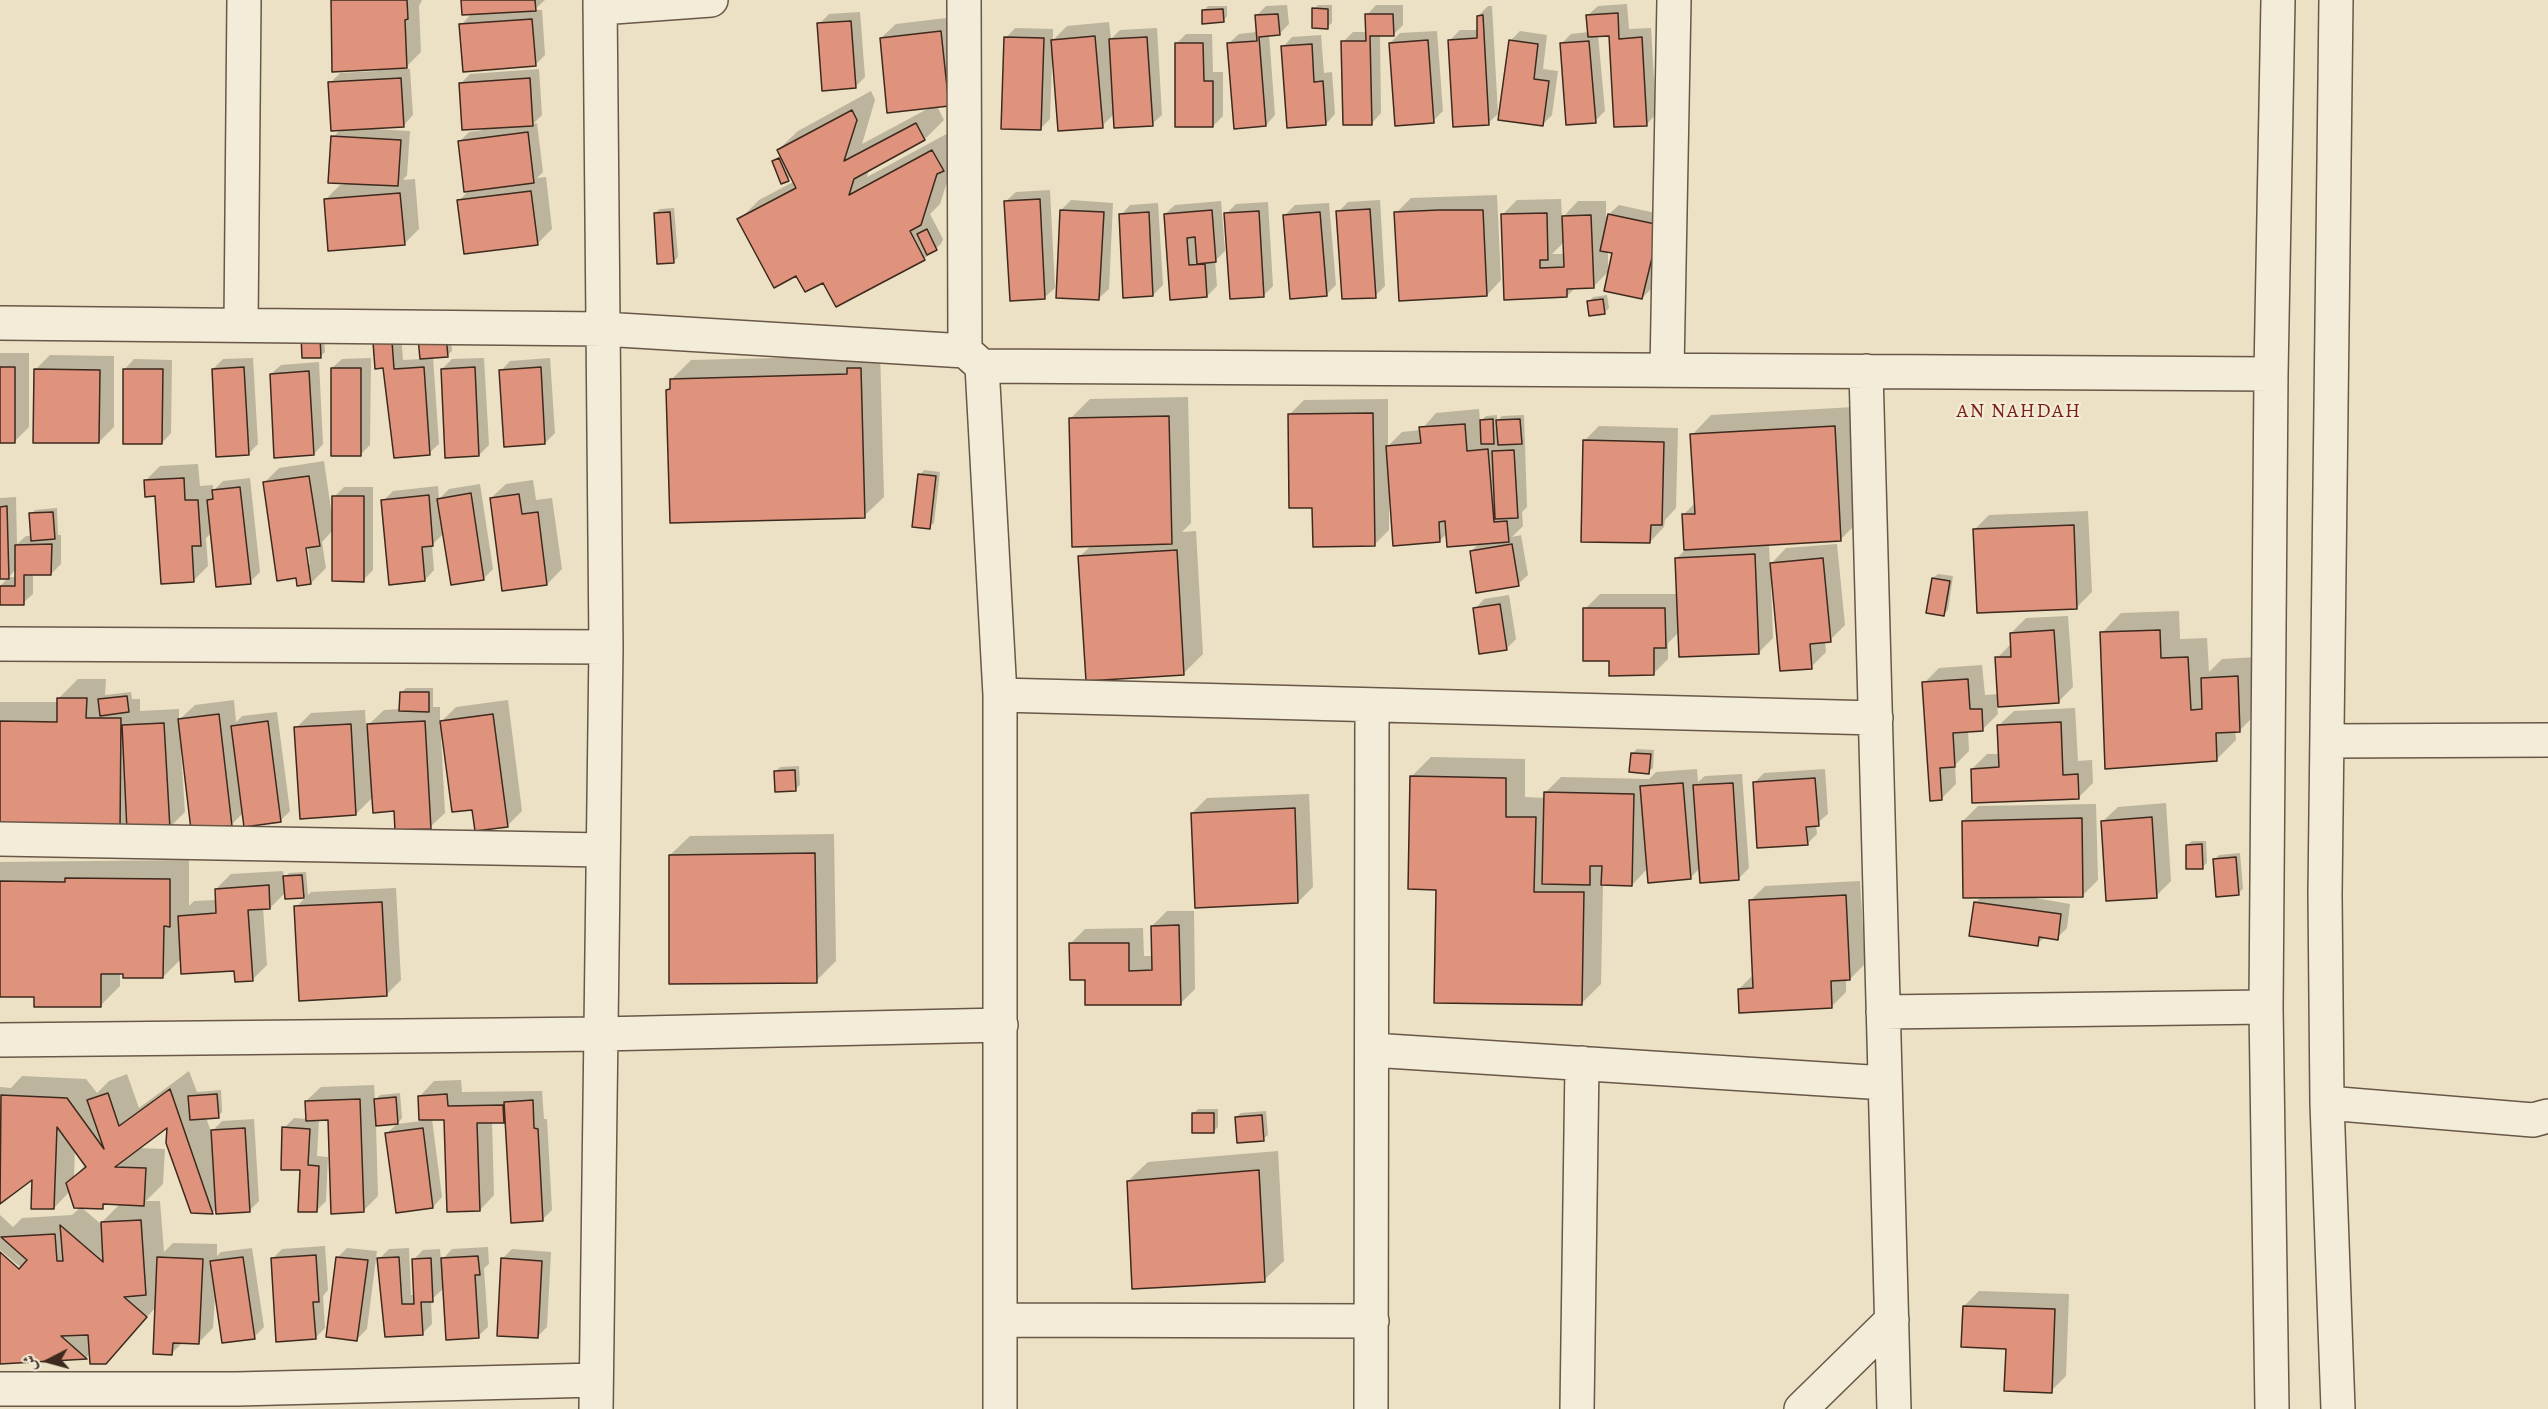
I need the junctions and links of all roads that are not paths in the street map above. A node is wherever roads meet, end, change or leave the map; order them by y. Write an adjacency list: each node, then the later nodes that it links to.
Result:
1 (244, 0): 9 (street)
2 (711, 0): 7 (street)
3 (964, 0): 11 (street)
4 (1674, 0): 12 (street)
5 (2278, 0): 14 (street)
6 (2336, 0): 21 (street)
7 (600, 4): 10 (street)
8 (0, 323): 9 (street)
9 (241, 326): 10 (street)
10 (603, 329): 11 (street); 16 (street)
11 (974, 359): 12 (street); 17 (street)
12 (1667, 370): 13 (street)
13 (1866, 371): 14 (street); 19 (street)
14 (2271, 374): 24 (street)
15 (0, 644): 16 (street)
16 (606, 646): 23 (street)
17 (1000, 695): 18 (street); 26 (street)
18 (1372, 705): 19 (street); 29 (street)
19 (1876, 718): 25 (street)
20 (2548, 740): 21 (street)
21 (2327, 741): 32 (street)
22 (0, 839): 23 (street)
23 (603, 850): 27 (street)
24 (2266, 1008): 25 (street); 45 (street)
25 (1883, 1012): 31 (street)
26 (1001, 1025): 27 (street); 34 (street)
27 (600, 1034): 28 (street); 38 (street)
28 (0, 1040)
29 (1372, 1050): 30 (street); 36 (street)
30 (1582, 1063): 31 (street); 42 (street)
31 (1886, 1083): 35 (street)
32 (2327, 1103): 33 (street); 46 (street)
33 (2548, 1116)
34 (1000, 1320): 36 (street); 40 (street)
35 (1892, 1320): 43 (street); 44 (street)
36 (1371, 1322): 41 (street)
37 (0, 1389): 39 (street)
38 (596, 1394): 39 (street)
39 (238, 1399)
40 (999, 1409)
41 (1371, 1409)
42 (1577, 1409)
43 (1801, 1409)
44 (1894, 1409)
45 (2272, 1409)
46 (2338, 1409)

